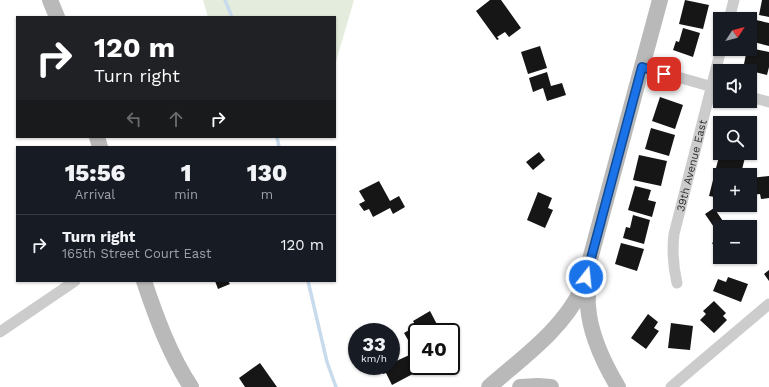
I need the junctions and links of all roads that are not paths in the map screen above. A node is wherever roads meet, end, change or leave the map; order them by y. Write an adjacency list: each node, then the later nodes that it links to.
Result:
1 (50, 0): 5 (street)
2 (660, 0): 6 (street)
3 (734, 0): 4 (street)
4 (731, 12)
5 (57, 16)
6 (642, 67): 7 (street); 11 (street)
7 (713, 87)
8 (713, 95): 14 (street, 39th Avenue East)
9 (757, 99): 10 (street)
10 (769, 102)
11 (589, 265): 18 (street); 21 (street)
12 (74, 282): 16 (street)
13 (144, 282): 17 (street)
14 (677, 283)
15 (769, 304): 22 (street)
16 (0, 332)
17 (191, 387)
18 (489, 387)
19 (520, 387): 20 (street)
20 (551, 387)
21 (618, 387)
22 (670, 387)

